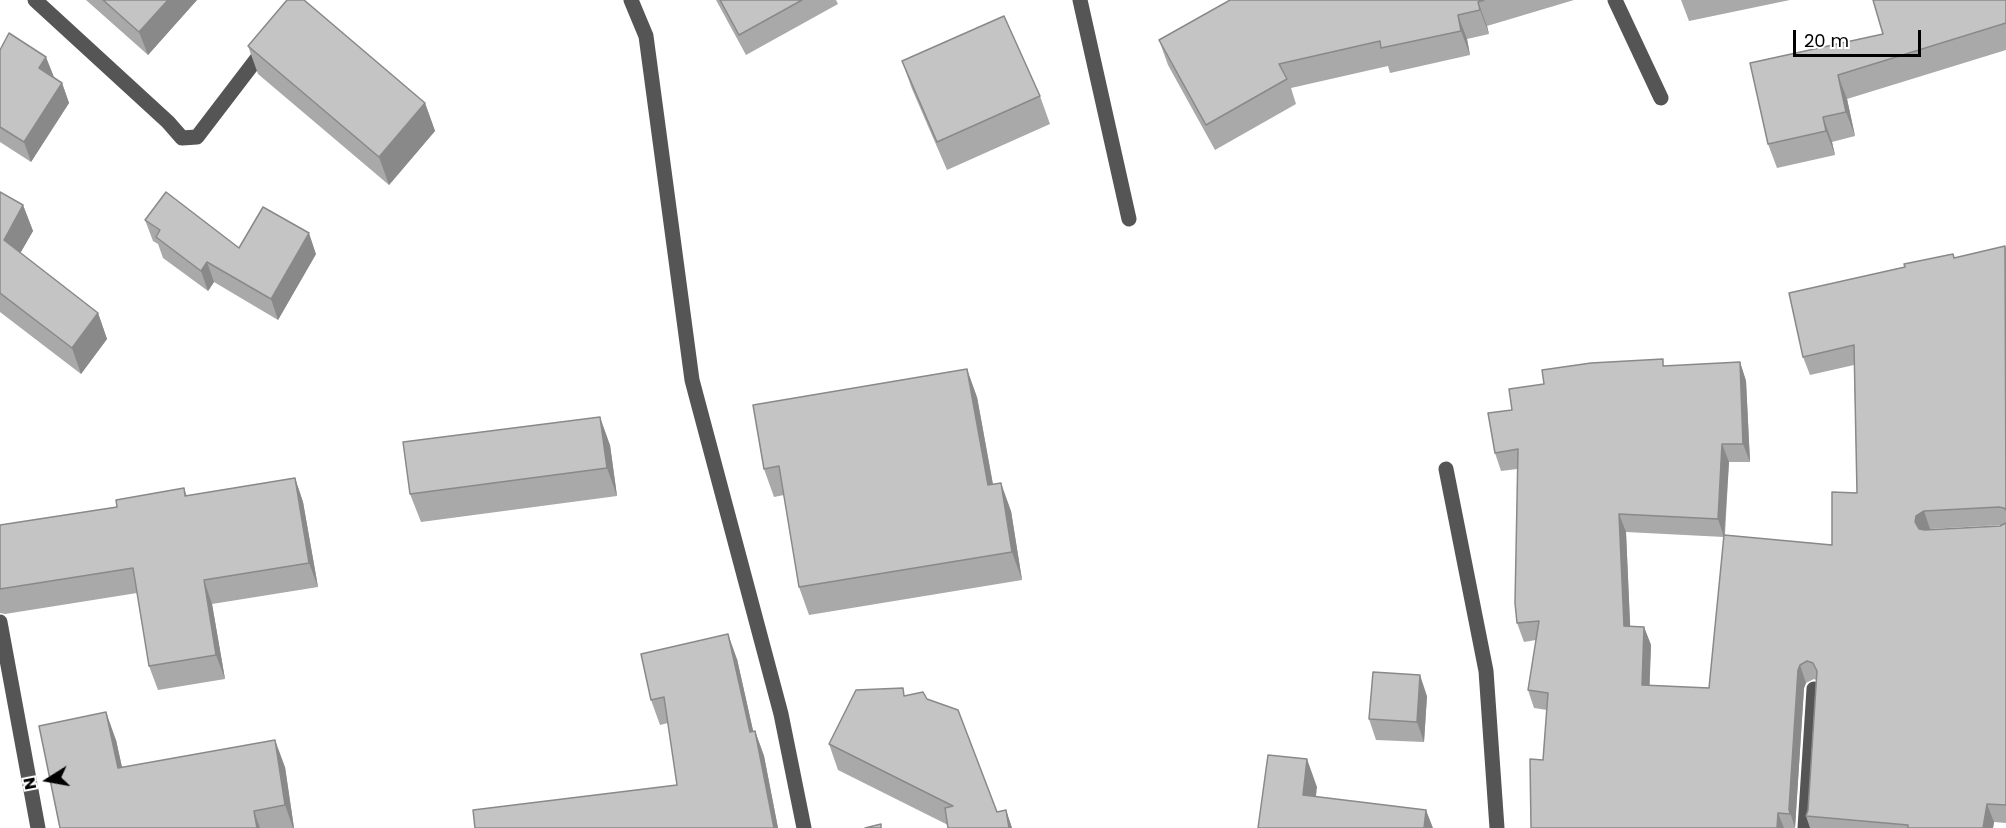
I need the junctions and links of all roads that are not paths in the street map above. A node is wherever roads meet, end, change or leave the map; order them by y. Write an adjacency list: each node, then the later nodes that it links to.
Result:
1 (35, 0): 5 (street)
2 (631, 0): 12 (street)
3 (1080, 0): 7 (street)
4 (1615, 0): 6 (street)
5 (273, 37)
6 (1661, 98)
7 (1130, 219)
8 (1446, 469): 13 (street)
9 (0, 622): 11 (street)
10 (1814, 689): 14 (street)
11 (38, 828)
12 (804, 828)
13 (1497, 828)
14 (1805, 828)

